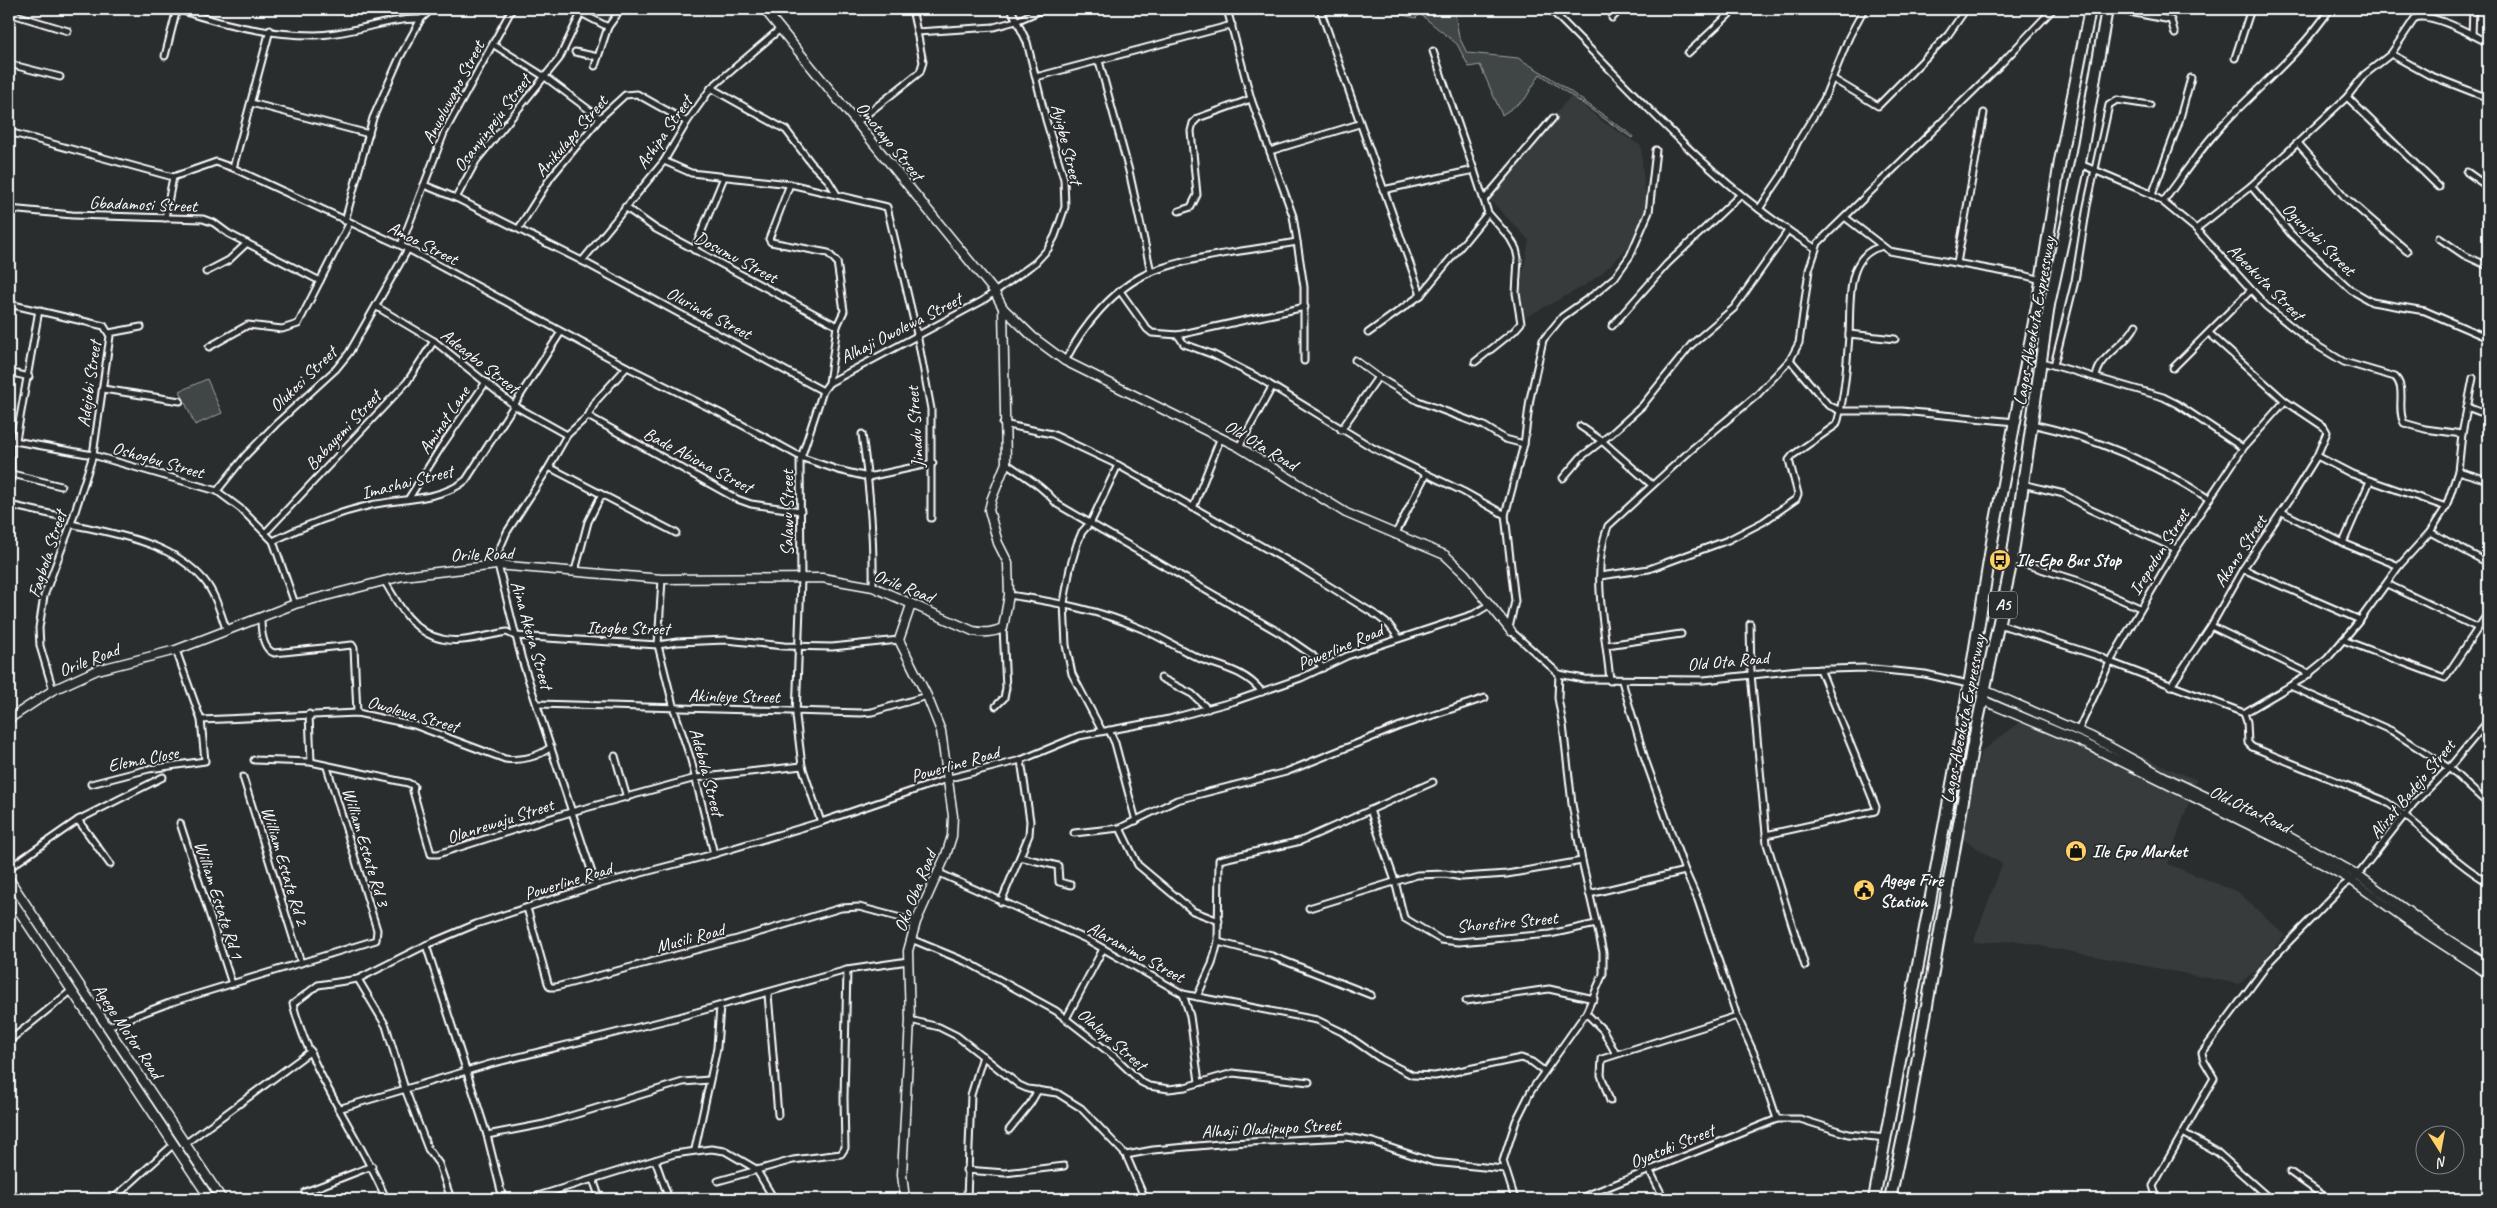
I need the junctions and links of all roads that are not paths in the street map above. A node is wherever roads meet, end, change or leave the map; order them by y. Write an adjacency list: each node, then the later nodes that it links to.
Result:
1 (177, 9): 23 (street); 43 (street)
2 (432, 9): 27 (street)
3 (512, 9): 38 (street, Anuoluwapo Street)
4 (621, 9): 30 (street)
5 (764, 9): 31 (street, Omotayo Street)
6 (912, 9): 34 (street)
7 (1011, 9): 28 (street, Ayigbe Street)
8 (1044, 9): 28 (street)
9 (1227, 9): 29 (street)
10 (1320, 9): 65 (street)
11 (1550, 9): 87 (street)
12 (1621, 9): 26 (street)
13 (1735, 9): 41 (street)
14 (1864, 9): 53 (street)
15 (1966, 9): 53 (street)
16 (2053, 9): 97 (street)
17 (2090, 9): 116 (highway, Lagos-Abeokuta Expressway / A5)
18 (2107, 9): 72 (highway, Lagos-Abeokuta Expressway / A5)
19 (2114, 9): 35 (street)
20 (2251, 9): 45 (street)
21 (2330, 9): 90 (street)
22 (2473, 9): 36 (street)
23 (184, 10): 32 (street)
24 (582, 11): 30 (street); 49 (street, Osanyinpeju Street)
25 (9, 13): 33 (street)
26 (1612, 18)
27 (421, 20): 32 (street); 67 (street)
28 (1016, 21): 34 (street); 51 (street, Ayigbe Street)
29 (1232, 25): 46 (street); 57 (street)
30 (608, 27): 44 (street)
31 (780, 29): 54 (street, Ashipa Street); 64 (street, Omotayo Street)
32 (270, 30): 58 (street)
33 (68, 31)
34 (917, 32): 64 (street)
35 (2175, 34)
36 (2472, 34): 37 (street); 42 (street)
37 (2488, 44)
38 (494, 45): 49 (street); 80 (street, Anuoluwapo Street)
39 (1433, 51): 74 (street)
40 (575, 52): 44 (street)
41 (1688, 53)
42 (2391, 54): 55 (street); 56 (street)
43 (165, 56)
44 (598, 57): 48 (street)
45 (2235, 58)
46 (1100, 61): 51 (street); 115 (street)
47 (9, 64): 50 (street)
48 (595, 66)
49 (545, 76): 61 (street); 88 (street, Osanyinpeju Street)
50 (60, 77)
51 (1036, 77): 119 (street, Ayigbe Street)
52 (2191, 78): 86 (street)
53 (1833, 79): 93 (street)
54 (711, 88): 63 (street, Ashipa Street); 85 (street)
55 (2347, 98): 68 (street); 82 (street)
56 (2488, 98)
57 (1251, 99): 70 (street); 94 (street)
58 (251, 103): 67 (street); 73 (street)
59 (2150, 105): 75 (street)
60 (1984, 113): 112 (street)
61 (600, 118): 63 (street, Anikulapo Street); 99 (street, Anikulapo Street)
62 (1553, 118): 89 (street)
63 (687, 122): 71 (street, Ashipa Street)
64 (857, 122): 119 (street, Omotayo Street)
65 (1359, 124): 70 (street); 84 (street)
66 (9, 132): 77 (street)
67 (369, 134): 98 (street)
68 (2298, 143): 81 (street); 110 (street)
69 (1656, 150): 181 (street)
70 (1270, 151): 103 (street)
71 (664, 161): 78 (street); 91 (street, Ashipa Street)
72 (2080, 163): 75 (street, Abeokuta Street); 124 (highway, Lagos-Abeokuta Expressway / A5)
73 (233, 168): 77 (street, Amoo Street); 98 (street, Amoo Street)
74 (1474, 170): 84 (street); 89 (street)
75 (2095, 170): 86 (street, Abeokuta Street); 150 (street)
76 (2467, 172): 83 (street)
77 (173, 177): 96 (street)
78 (724, 177): 79 (street); 109 (street)
79 (790, 184): 85 (street); 130 (street)
80 (424, 185): 88 (street, Olurinde Street); 105 (street, Anuoluwapo Street)
81 (2251, 186): 100 (street); 140 (street, Ogunjobi Street)
82 (2439, 186)
83 (2488, 187)
84 (1383, 190): 121 (street)
85 (836, 193): 137 (street, Jinadu Street)
86 (2152, 195): 90 (street, Abeokuta Street)
87 (1740, 196): 93 (street); 131 (street)
88 (456, 198): 99 (street, Olurinde Street)
89 (1484, 200): 95 (street)
90 (2163, 202): 100 (street, Abeokuta Street)
91 (625, 207): 109 (street, Dosumu Street); 111 (street, Ashipa Street)
92 (9, 208): 96 (street, Gbadamosi Street)
93 (1759, 209): 101 (street)
94 (1179, 211)
95 (1488, 213): 121 (street); 148 (street)
96 (165, 218): 104 (street, Gbadamosi Street)
97 (1846, 218): 106 (street); 107 (street)
98 (347, 222): 105 (street, Amoo Street); 117 (street)
99 (519, 228): 111 (street, Olurinde Street)
100 (2196, 230): 118 (street, Abeokuta Street)
101 (1788, 231): 107 (street); 180 (street)
102 (2439, 238): 113 (street)
103 (1297, 242): 115 (street); 126 (street)
104 (247, 243): 114 (street); 117 (street, Gbadamosi Street)
105 (401, 245): 108 (street, Amoo Street)
106 (1880, 247): 112 (street); 138 (street)
107 (1815, 248): 145 (street)
108 (408, 249): 125 (street, Olukosi Street); 133 (street, Amoo Street)
109 (694, 250): 130 (street, Dosumu Street)
110 (2407, 251)
111 (582, 261): 162 (street, Olurinde Street)
112 (1957, 263): 116 (street)
113 (2488, 266)
114 (206, 272)
115 (1151, 272): 120 (street)
116 (2041, 280): 122 (highway, Lagos-Abeokuta Expressway / A5)
117 (320, 282): 143 (street)
118 (2251, 290): 136 (street); 176 (street, Abeokuta Street)
119 (994, 291): 127 (street, Old Ota Road); 137 (street, Alhaji Owolewa Street)
120 (1120, 291): 139 (street); 146 (street)
121 (1420, 296): 135 (street)
122 (2038, 301): 124 (highway); 170 (highway, Lagos-Abeokuta Expressway / A5)
123 (9, 304): 128 (street, Adejobi Street)
124 (2050, 305): 149 (highway, Lagos-Abeokuta Expressway / A5)
125 (377, 307): 142 (street, Adeagbo Street); 202 (street, Olukosi Street)
126 (1305, 307): 139 (street); 147 (street)
127 (1003, 308): 146 (street, Old Ota Road); 171 (street)
128 (39, 310): 134 (street, Adejobi Street); 154 (street)
129 (2136, 325): 156 (street)
130 (837, 326): 159 (street)
131 (1612, 326)
132 (141, 327): 134 (street)
133 (561, 332): 151 (street, Amoo Street); 165 (street, Imashai Street)
134 (109, 333): 161 (street, Adejobi Street)
135 (1368, 333)
136 (2209, 333): 152 (street); 164 (street)
137 (917, 334): 159 (street, Alhaji Owolewa Street); 187 (street, Jinadu Street)
138 (1849, 334): 141 (street); 167 (street)
139 (1178, 335): 160 (street)
140 (2488, 338)
141 (1895, 339)
142 (434, 341): 158 (street, Adeagbo Street); 216 (street, Babayemi Street)
143 (209, 347)
144 (1355, 360): 155 (street)
145 (1790, 360): 167 (street); 199 (street)
146 (1064, 361): 178 (street, Old Ota Road)
147 (1304, 361)
148 (1475, 362)
149 (2042, 362): 150 (street); 172 (highway, Lagos-Abeokuta Expressway / A5)
150 (2054, 365): 156 (street)
151 (627, 367): 169 (street, Aina Akera Street); 186 (street, Amoo Street)
152 (2173, 368)
153 (9, 372): 154 (street)
154 (29, 377): 179 (street)
155 (1378, 377): 174 (street); 181 (street)
156 (2096, 377): 183 (street)
157 (2473, 378): 166 (street)
158 (486, 382): 165 (street, Adeagbo Street); 204 (street, Aminat Lane)
159 (828, 383): 162 (street, Alhaji Owolewa Street)
160 (1272, 386): 174 (street); 182 (street)
161 (103, 389): 163 (street); 184 (street, Adejobi Street)
162 (823, 391): 186 (street, Salawu Street)
163 (180, 401)
164 (2285, 401): 183 (street, Irepodun Street); 185 (street, Akano Street)
165 (515, 406): 177 (street, Adeagbo Street); 204 (street, Imashai Street)
166 (2467, 407): 168 (street); 176 (street)
167 (1840, 411): 170 (street); 229 (street)
168 (2488, 415)
169 (588, 416): 177 (street, Aina Akera Street); 209 (street, Bade Abiona Street)
170 (2016, 422): 269 (highway, Lagos-Abeokuta Expressway / A5)
171 (1004, 424): 188 (street); 189 (street)
172 (2032, 424): 198 (highway, Lagos-Abeokuta Expressway / A5); 205 (street)
173 (1580, 426): 180 (street)
174 (1341, 430): 193 (street)
175 (862, 434): 194 (street)
176 (2462, 434): 191 (street)
177 (567, 435): 190 (street, Aina Akera Street)
178 (1221, 437): 182 (street, Old Ota Road); 208 (street)
179 (11, 440): 184 (street, Oshogbu Street); 192 (street)
180 (1602, 441): 195 (street); 199 (street)
181 (1524, 444): 211 (street)
182 (1239, 447): 219 (street, Old Ota Road)
183 (2243, 448): 205 (street, Irepodun Street)
184 (93, 455): 202 (street, Oshogbu Street); 215 (street, Fagbola Street)
185 (2316, 456): 197 (street); 210 (street, Akano Street)
186 (803, 458): 194 (street, Amoo Street); 209 (street, Salawu Street)
187 (932, 463): 194 (street); 213 (street, Jinadu Street)
188 (1006, 463): 214 (street); 235 (street)
189 (1118, 465): 208 (street); 214 (street)
190 (549, 468): 203 (street); 225 (street, Aina Akera Street)
191 (2458, 471): 196 (street); 207 (street)
192 (12, 474): 200 (street); 201 (street)
193 (1426, 474): 211 (street); 219 (street)
194 (868, 477): 234 (street)
195 (1563, 478)
196 (2488, 480)
197 (2370, 481): 207 (street); 221 (street)
198 (2022, 484): 222 (street); 223 (highway, Lagos-Abeokuta Expressway / A5)
199 (1652, 485): 229 (street)
200 (61, 486)
201 (9, 489)
202 (216, 491): 216 (street)
203 (601, 496): 218 (street); 228 (street)
204 (409, 498): 220 (street, Imashai Street)
205 (2209, 499): 222 (street, Irepodun Street)
206 (9, 505): 212 (street)
207 (2446, 507): 217 (street)
208 (1193, 508): 253 (street)
209 (801, 511): 230 (street, Salawu Street)
210 (2282, 512): 221 (street); 227 (street, Akano Street)
211 (1506, 515): 250 (street)
212 (59, 516)
213 (931, 518)
214 (1091, 522): 236 (street); 261 (street)
215 (71, 524): 249 (street); 272 (street, Fagbola Street)
216 (266, 532): 220 (street)
217 (2430, 532): 224 (street); 226 (street)
218 (676, 534)
219 (1395, 534): 239 (street, Old Ota Road)
220 (273, 541): 237 (street)
221 (2342, 543): 226 (street)
222 (2176, 549): 240 (street, Irepodun Street)
223 (2012, 560): 240 (street); 245 (highway, Lagos-Abeokuta Expressway / A5)
224 (2488, 563)
225 (497, 565): 228 (street, Orile Road); 232 (street, Orile Road); 252 (street, Aina Akera Street)
226 (2399, 566): 233 (street)
227 (2243, 569): 243 (street); 246 (street, Akano Street)
228 (575, 571): 231 (street, Orile Road)
229 (1600, 576): 257 (street)
230 (801, 578): 231 (street, Orile Road); 234 (street, Orile Road); 258 (street, Salawu Street)
231 (662, 579): 256 (street, Adebola Street)
232 (384, 580): 237 (street, Orile Road); 252 (street, Itogbe Street)
233 (2386, 584): 243 (street); 248 (street)
234 (872, 587): 238 (street, Orile Road)
235 (1009, 595): 236 (street); 247 (street)
236 (1064, 603): 273 (street); 289 (street)
237 (295, 604): 242 (street, Orile Road)
238 (911, 605): 247 (street, Orile Road); 254 (street)
239 (1489, 605): 250 (street, Old Ota Road); 253 (street, Powerline Road)
240 (2140, 608): 260 (street, Irepodun Street)
241 (2488, 613): 248 (street)
242 (261, 618): 249 (street, Orile Road); 281 (street)
243 (2360, 620): 255 (street)
244 (1750, 624): 264 (street)
245 (1999, 624): 260 (street); 274 (highway, Lagos-Abeokuta Expressway / A5)
246 (2211, 626): 265 (street); 270 (street, Akano Street)
247 (1003, 628): 278 (street)
248 (2478, 628): 255 (street)
249 (226, 629): 259 (street, Orile Road)
250 (1510, 630): 263 (street, Old Ota Road)
251 (1681, 634): 257 (street)
252 (515, 636): 256 (street, Itogbe Street); 277 (street, Aina Akera Street)
253 (1399, 638): 261 (street, Powerline Road)
254 (899, 640): 258 (street, Itogbe Street); 275 (street, Oko Oba Road)
255 (2343, 640): 265 (street)
256 (658, 645): 258 (street, Itogbe Street); 279 (street, Adebola Street)
257 (1607, 645): 267 (street)
258 (800, 647): 282 (street, Salawu Street)
259 (176, 650): 272 (street, Orile Road); 286 (street)
260 (2110, 662): 270 (street); 290 (street, Irepodun Street)
261 (1323, 668): 273 (street, Powerline Road)
262 (1820, 669): 264 (street, Old Ota Road); 269 (street, Old Ota Road); 316 (street)
263 (1559, 674): 267 (street, Old Ota Road); 319 (street)
264 (1751, 674): 268 (street, Old Ota Road); 316 (street)
265 (2310, 674): 271 (street)
266 (1161, 678): 280 (street)
267 (1610, 681): 268 (street, Old Ota Road)
268 (1622, 681): 322 (street)
269 (1968, 684): 381 (highway, Lagos-Abeokuta Expressway / A5)
270 (2171, 686): 283 (street)
271 (2290, 686): 283 (street); 298 (street)
272 (53, 690): 285 (street, Orile Road)
273 (1262, 692): 280 (street, Powerline Road)
274 (1983, 695): 290 (street); 324 (street, Old Otta Road); 416 (highway, Lagos-Abeokuta Expressway / A5)
275 (927, 696): 282 (street, Akinleye Street); 302 (street, Oko Oba Road)
276 (1485, 698): 312 (street)
277 (538, 704): 279 (street, Akinleye Street); 291 (street, Aina Akera Street)
278 (996, 706)
279 (674, 709): 282 (street, Akinleye Street); 301 (street, Adebola Street)
280 (1208, 709): 288 (street, Powerline Road)
281 (357, 712): 284 (street, Owolewa Street); 291 (street, Owolewa Street)
282 (796, 712): 296 (street, Salawu Street)
283 (2244, 713): 309 (street)
284 (310, 714): 286 (street, Owolewa Street); 295 (street)
285 (9, 719)
286 (201, 720): 304 (street, Elema Close)
287 (2488, 721): 298 (street, Alirat Badejo Street)
288 (1109, 730): 289 (street, Powerline Road); 312 (street)
289 (1102, 731): 294 (street, Powerline Road)
290 (2078, 731): 324 (street)
291 (551, 747): 308 (street, Aina Akera Street)
292 (615, 756): 305 (street)
293 (254, 760): 295 (street, Olanrewaju Street)
294 (1021, 760): 302 (street, Powerline Road); 318 (street)
295 (311, 762): 297 (street, Olanrewaju Street)
296 (802, 766): 301 (street); 311 (street, Salawu Street)
297 (328, 767): 308 (street, Olanrewaju Street); 343 (street, William Estate Rd 3)
298 (2449, 768): 306 (street); 309 (street, Alirat Badejo Street)
299 (163, 777): 310 (street)
300 (243, 777): 343 (street, William Estate Rd 2)
301 (696, 778): 305 (street); 317 (street, Adebola Street)
302 (950, 778): 311 (street, Powerline Road); 323 (street, Oko Oba Road)
303 (1433, 782): 307 (street)
304 (91, 784)
305 (627, 798): 308 (street)
306 (2488, 804)
307 (1370, 810): 326 (street, Shoretire Street); 335 (street)
308 (571, 812): 329 (street, Aina Akera Street)
309 (2405, 817): 324 (street, Alirat Badejo Street); 327 (street)
310 (78, 820): 320 (street); 321 (street)
311 (821, 822): 317 (street, Powerline Road)
312 (1136, 822): 314 (street)
313 (180, 823): 349 (street, William Estate Rd 1)
314 (1120, 828): 315 (street); 335 (street)
315 (1074, 833)
316 (1766, 835): 345 (street)
317 (714, 854): 329 (street, Powerline Road)
318 (1020, 856): 328 (street); 332 (street)
319 (1582, 861): 326 (street); 330 (street)
320 (110, 864)
321 (9, 868)
322 (1685, 871): 330 (street); 359 (street)
323 (937, 872): 332 (street, Alaramimo Street); 336 (street, Oko Oba Road)
324 (2354, 878): 344 (street, Old Otta Road); 347 (street, Old Otta Road); 379 (street, Alirat Badejo Street)
325 (9, 879): 362 (street, Agege Motor Road)
326 (1395, 881): 334 (street); 337 (street, Shoretire Street)
327 (2488, 882)
328 (1071, 884)
329 (596, 886): 333 (street, Powerline Road)
330 (1589, 894): 337 (street)
331 (9, 896): 350 (street, Agege Motor Road)
332 (1001, 902): 341 (street, Alaramimo Street)
333 (527, 908): 336 (street, Musili Road); 340 (street, Powerline Road)
334 (1309, 908)
335 (1219, 921): 339 (street)
336 (916, 922): 338 (street, Oko Oba Road)
337 (1596, 924): 355 (street)
338 (912, 939): 342 (street, Oko Oba Road); 360 (street, Olaleye Street)
339 (1218, 942): 353 (street); 354 (street)
340 (426, 945): 348 (street, Powerline Road); 367 (street)
341 (1103, 949): 352 (street, Alaramimo Street); 360 (street)
342 (908, 961): 346 (street); 361 (street, Oko Oba Road)
343 (301, 963): 349 (street)
344 (2488, 965)
345 (1805, 966)
346 (847, 970): 351 (street); 392 (street)
347 (2488, 974)
348 (358, 979): 364 (street, Powerline Road); 372 (street)
349 (232, 984): 362 (street)
350 (71, 991): 363 (street); 383 (street, Agege Motor Road)
351 (768, 994): 357 (street); 376 (street)
352 (1183, 994): 354 (street, Alaramimo Street); 370 (street)
353 (1371, 995)
354 (1196, 997): 368 (street, Alaramimo Street)
355 (1594, 999): 356 (street); 358 (street)
356 (1466, 1001)
357 (720, 1006): 367 (street); 369 (street)
358 (1586, 1013): 365 (street); 368 (street)
359 (1736, 1016): 365 (street); 377 (street)
360 (1067, 1017): 370 (street, Olaleye Street)
361 (910, 1020): 366 (street); 409 (street, Oko Oba Road)
362 (106, 1027): 382 (street, Agege Motor Road)
363 (9, 1041)
364 (311, 1051): 375 (street); 382 (street)
365 (1616, 1054): 374 (street)
366 (983, 1056): 373 (street); 393 (street)
367 (465, 1071): 372 (street); 380 (street)
368 (1544, 1071): 391 (street)
369 (709, 1080): 380 (street); 384 (street)
370 (1199, 1082): 371 (street, Olaleye Street)
371 (1309, 1082)
372 (405, 1089): 375 (street); 403 (street)
373 (1038, 1090): 378 (street); 385 (street)
374 (1610, 1101)
375 (338, 1109): 389 (street)
376 (778, 1115)
377 (1777, 1119): 381 (street); 394 (street, Oyatoki Street)
378 (1009, 1130)
379 (2185, 1134): 417 (street); 418 (street)
380 (487, 1135): 404 (street)
381 (1885, 1138): 415 (highway, Lagos-Abeokuta Expressway / A5)
382 (186, 1143): 387 (street, Agege Motor Road)
383 (174, 1144): 388 (street, Agege Motor Road); 399 (street)
384 (695, 1149): 386 (street); 392 (street)
385 (1126, 1155): 391 (street, Alhaji Oladipupo Street); 411 (street)
386 (654, 1160): 396 (street); 407 (street)
387 (197, 1161): 388 (street); 401 (street, Agege Motor Road)
388 (189, 1166): 400 (street, Agege Motor Road)
389 (372, 1166): 398 (street); 402 (street)
390 (1064, 1166): 393 (street)
391 (1504, 1168): 412 (street)
392 (756, 1169): 397 (street); 408 (street)
393 (966, 1170): 410 (street)
394 (1650, 1171): 413 (street, Oyatoki Street); 414 (street)
395 (2290, 1172): 419 (street)
396 (593, 1179): 405 (street); 406 (street)
397 (718, 1181)
398 (305, 1192)
399 (113, 1199)
400 (210, 1199)
401 (222, 1199)
402 (386, 1199)
403 (451, 1199)
404 (503, 1199)
405 (531, 1199)
406 (600, 1199)
407 (669, 1199)
408 (774, 1199)
409 (906, 1199)
410 (967, 1199)
411 (1145, 1199)
412 (1515, 1199)
413 (1578, 1199)
414 (1664, 1199)
415 (1874, 1199)
416 (1890, 1199)
417 (2157, 1199)
418 (2270, 1199)
419 (2328, 1199)

